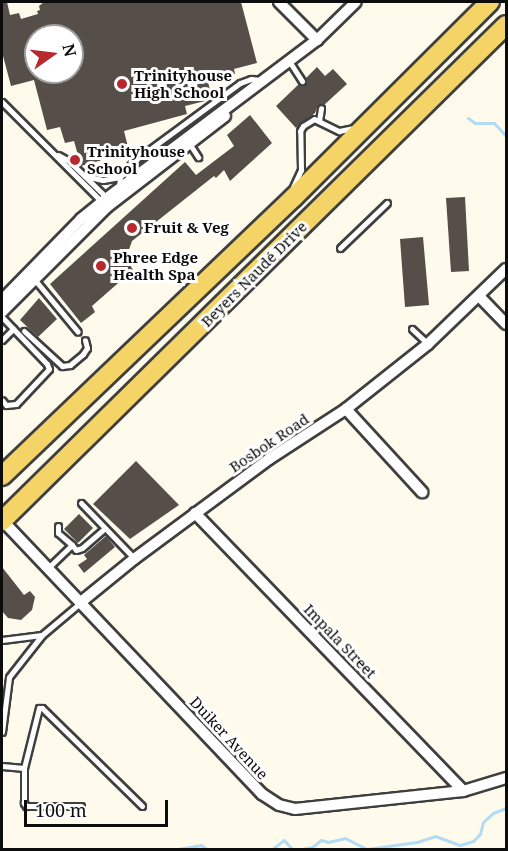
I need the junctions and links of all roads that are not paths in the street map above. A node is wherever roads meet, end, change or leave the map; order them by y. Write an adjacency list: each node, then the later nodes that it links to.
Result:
1 (279, 2): 5 (street)
2 (356, 2): 5 (street)
3 (490, 2): 11 (main road, Beyers Naudé Drive)
4 (507, 25): 42 (main road, Beyers Naudé Drive)
5 (316, 40): 6 (street)
6 (289, 61): 7 (street); 8 (lane)
7 (264, 79): 13 (street); 17 (lane)
8 (302, 81)
9 (2, 102): 14 (lane)
10 (321, 108): 12 (lane)
11 (377, 113): 12 (lane); 20 (main road, Beyers Naudé Drive)
12 (319, 121): 20 (lane)
13 (187, 141): 15 (lane); 17 (street); 18 (street)
14 (53, 153): 16 (lane); 18 (lane)
15 (198, 157)
16 (83, 176): 17 (lane); 18 (lane)
17 (120, 182): 18 (street)
18 (107, 202): 23 (street)
19 (387, 203): 21 (lane)
20 (259, 230): 38 (main road, Beyers Naudé Drive)
21 (340, 248)
22 (507, 269): 24 (street, Bosbok Road)
23 (32, 276): 25 (street); 26 (street); 32 (lane)
24 (479, 296): 28 (street); 35 (street, Bosbok Road)
25 (2, 300)
26 (2, 312)
27 (2, 317): 29 (lane)
28 (507, 324)
29 (13, 329): 33 (lane); 36 (lane)
30 (412, 329): 35 (lane)
31 (24, 331): 34 (lane)
32 (78, 332)
33 (2, 340)
34 (85, 340)
35 (428, 344): 37 (street, Bosbok Road)
36 (2, 400)
37 (346, 409): 39 (street); 41 (street, Bosbok Road)
38 (2, 476)
39 (422, 492)
40 (81, 503): 44 (lane)
41 (195, 513): 46 (street, Bosbok Road); 55 (street, Impala Street)
42 (2, 521): 47 (street, Duiker Avenue)
43 (58, 526): 45 (lane)
44 (105, 528): 45 (lane); 46 (lane)
45 (72, 545): 47 (lane)
46 (134, 559): 48 (street, Bosbok Road)
47 (49, 567): 48 (street, Duiker Avenue)
48 (81, 602): 49 (lane, Bosbok Road); 55 (street, Duiker Avenue)
49 (42, 635): 50 (lane); 51 (lane, Bosbok Road)
50 (2, 640)
51 (2, 732)
52 (2, 766): 53 (lane)
53 (24, 768): 56 (lane); 57 (lane)
54 (507, 778): 55 (street, Duiker Avenue)
55 (463, 791)
56 (81, 806)
57 (142, 806)

